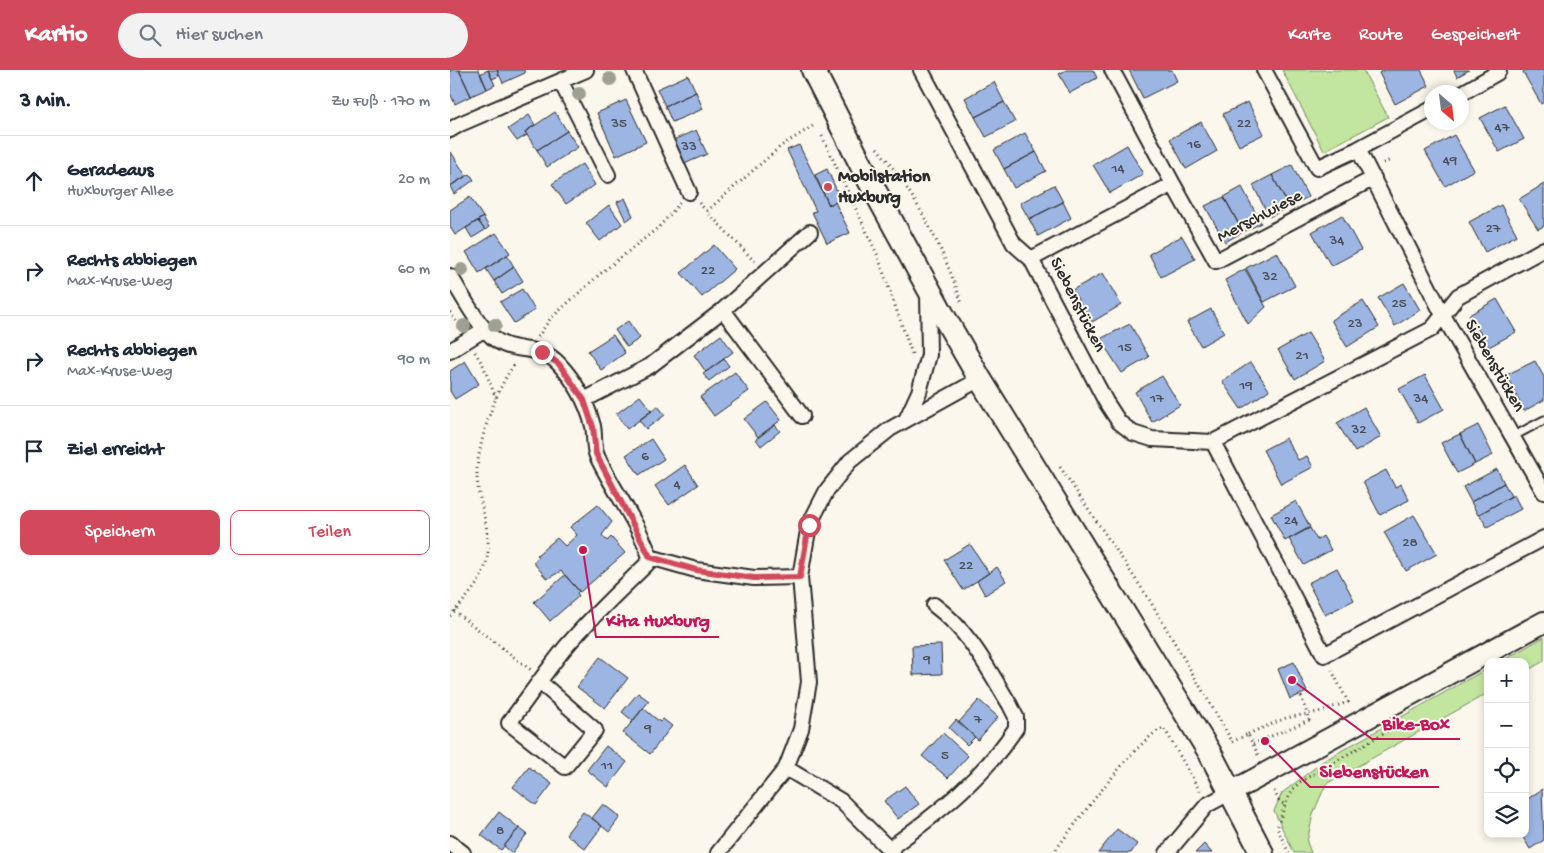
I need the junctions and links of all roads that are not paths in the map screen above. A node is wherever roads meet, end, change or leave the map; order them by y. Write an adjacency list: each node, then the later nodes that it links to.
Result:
1 (586, 70): 8 (street)
2 (634, 70): 16 (street)
3 (813, 70): 21 (main road)
4 (921, 70): 19 (street, Siebenstücken)
5 (1112, 70): 15 (street, Merschwiese)
6 (1264, 70): 12 (street)
7 (1499, 70): 9 (street)
8 (561, 82): 11 (street); 13 (street)
9 (1469, 89)
10 (1424, 113): 12 (street)
11 (450, 130)
12 (1358, 148): 14 (street)
13 (608, 174)
14 (1374, 178): 15 (street, Merschwiese); 23 (street)
15 (1172, 184): 19 (street)
16 (688, 192)
17 (810, 232): 22 (street)
18 (1544, 249): 23 (street, Siebenstücken)
19 (1031, 259): 32 (street, Siebenstücken)
20 (450, 276): 24 (street)
21 (928, 287): 26 (main road); 29 (street)
22 (723, 310): 27 (street); 28 (street)
23 (1443, 315): 31 (street, Siebenstücken); 32 (street, Siebenstücken)
24 (484, 329): 25 (street); 27 (street)
25 (450, 351)
26 (980, 379): 29 (street); 41 (main road)
27 (584, 400): 35 (street)
28 (802, 416)
29 (906, 420): 36 (street)
30 (1544, 420): 31 (lane, Siebenstücken)
31 (1512, 437): 33 (street, Siebenstücken)
32 (1213, 442): 34 (street)
33 (1544, 492)
34 (1544, 538)
35 (650, 557): 36 (street); 39 (street)
36 (800, 577): 40 (street)
37 (934, 606): 43 (street)
38 (1544, 622): 41 (main road)
39 (541, 680): 39 (street)
40 (786, 768): 43 (street); 45 (street)
41 (1231, 792): 46 (street); 47 (main road)
42 (450, 843): 44 (street)
43 (891, 850)
44 (463, 853)
45 (718, 853)
46 (1167, 853)
47 (1262, 853)

